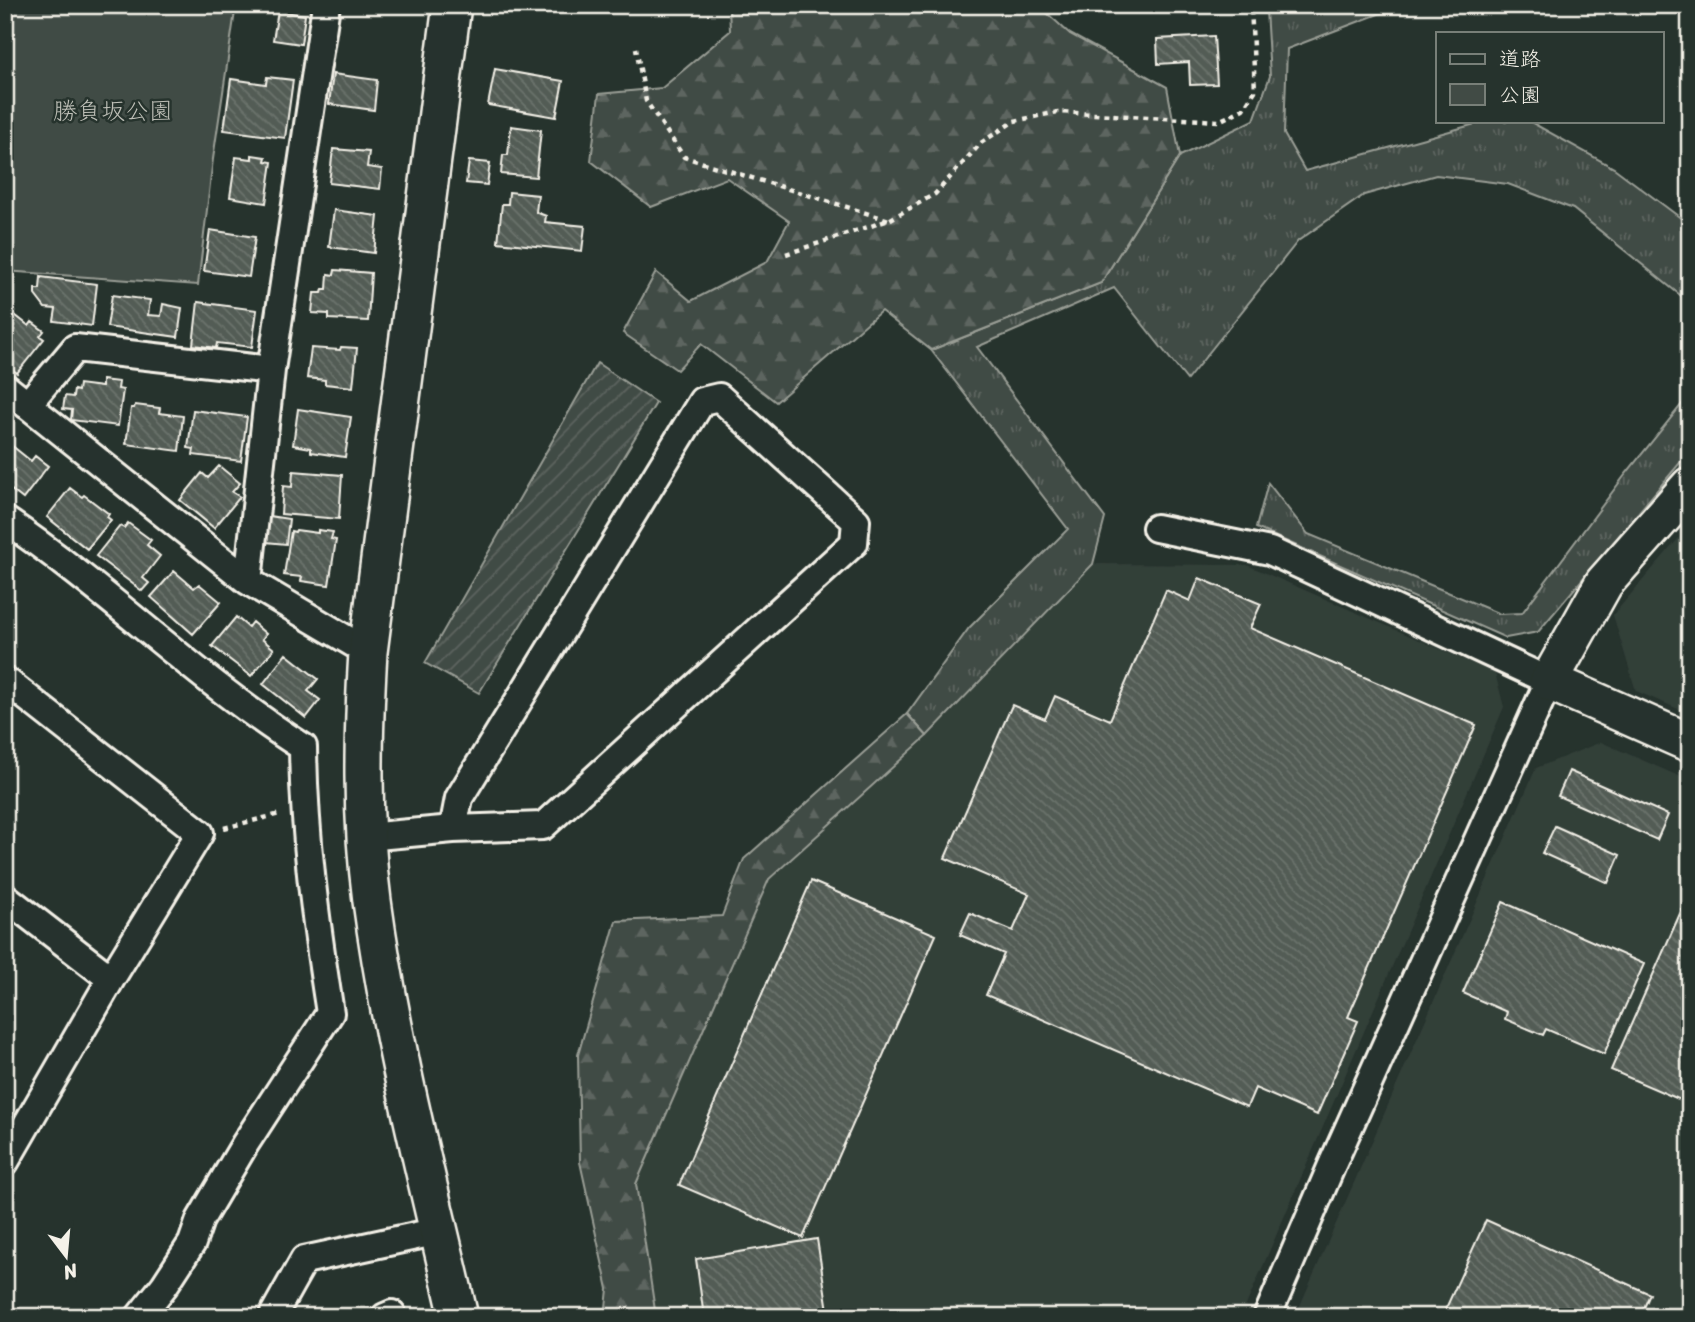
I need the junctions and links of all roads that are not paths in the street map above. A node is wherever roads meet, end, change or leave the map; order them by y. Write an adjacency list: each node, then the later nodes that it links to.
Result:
1 (326, 5): 3 (street)
2 (452, 5): 10 (street)
3 (271, 370): 5 (street); 9 (street)
4 (5, 387): 5 (street)
5 (27, 405): 9 (street)
6 (1690, 486): 12 (street)
7 (5, 520): 21 (street)
8 (1156, 528): 12 (street)
9 (248, 580): 10 (street)
10 (368, 652): 15 (street)
11 (5, 680): 17 (street)
12 (1549, 681): 13 (street); 26 (street)
13 (1690, 743)
14 (453, 829): 14 (street); 15 (street)
15 (366, 837): 20 (street)
16 (5, 897): 17 (street)
17 (111, 979): 18 (street)
18 (13, 1128): 19 (street)
19 (5, 1162)
20 (439, 1231): 22 (street); 25 (street)
21 (139, 1317)
22 (272, 1317)
23 (385, 1317): 24 (street)
24 (392, 1317)
25 (459, 1317)
26 (1267, 1317)

